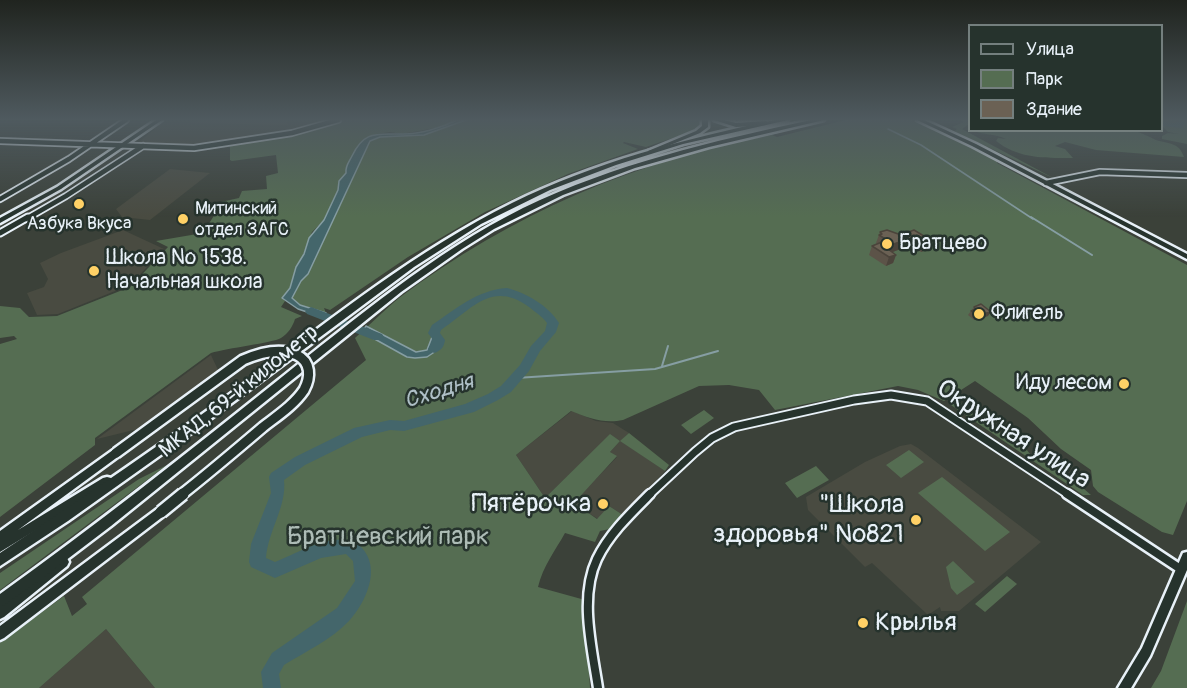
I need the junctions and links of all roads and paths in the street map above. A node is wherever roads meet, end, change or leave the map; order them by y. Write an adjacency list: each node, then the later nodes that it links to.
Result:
1 (79, 152): 12 (street)
2 (106, 152): 13 (main road)
3 (116, 152): 14 (main road)
4 (134, 152): 15 (street)
5 (648, 152): 17 (highway, МКАД, 69-й километр)
6 (677, 152): 18 (highway, МКАД, 69-й километр)
7 (987, 152): 9 (main road)
8 (991, 152): 9 (main road)
9 (1017, 167): 11 (main road)
10 (1187, 175): 11 (street)
11 (1046, 183): 16 (main road)
12 (0, 199)
13 (0, 216)
14 (0, 221)
15 (0, 231)
16 (1187, 257)
17 (184, 434): 20 (main road); 22 (highway, МКАД, 69-й километр)
18 (121, 512): 24 (highway, МКАД, 69-й километр); 25 (main road)
19 (0, 537): 26 (main road, bridge)
20 (0, 547)
21 (1187, 557): 23 (main road)
22 (0, 560)
23 (1182, 570): 27 (street, Окружная улица); 28 (main road)
24 (0, 602)
25 (0, 613)
26 (0, 634)
27 (598, 688)
28 (1124, 688)

